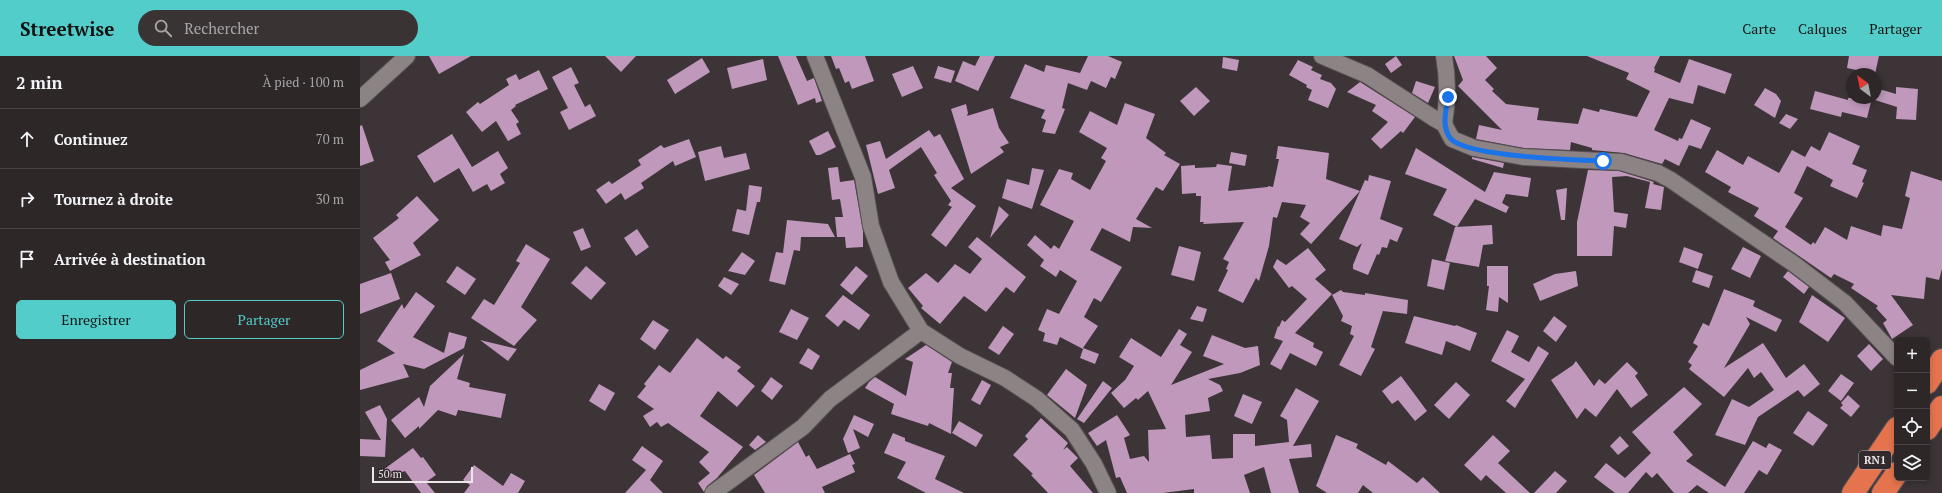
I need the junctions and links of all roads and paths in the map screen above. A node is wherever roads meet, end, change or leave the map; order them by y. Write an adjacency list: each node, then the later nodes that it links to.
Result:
1 (406, 56): 5 (street)
2 (815, 56): 7 (street)
3 (1322, 56): 6 (street)
4 (1444, 56): 6 (street)
5 (360, 99)
6 (1444, 124): 8 (street)
7 (921, 331): 15 (street); 16 (street)
8 (1894, 355)
9 (1942, 360): 10 (highway)
10 (1930, 378)
11 (1942, 407): 12 (highway)
12 (1930, 425)
13 (1894, 432): 17 (highway, RN1)
14 (1894, 477): 18 (highway, RN1)
15 (713, 493)
16 (1108, 493)
17 (1853, 493)
18 (1883, 493)

